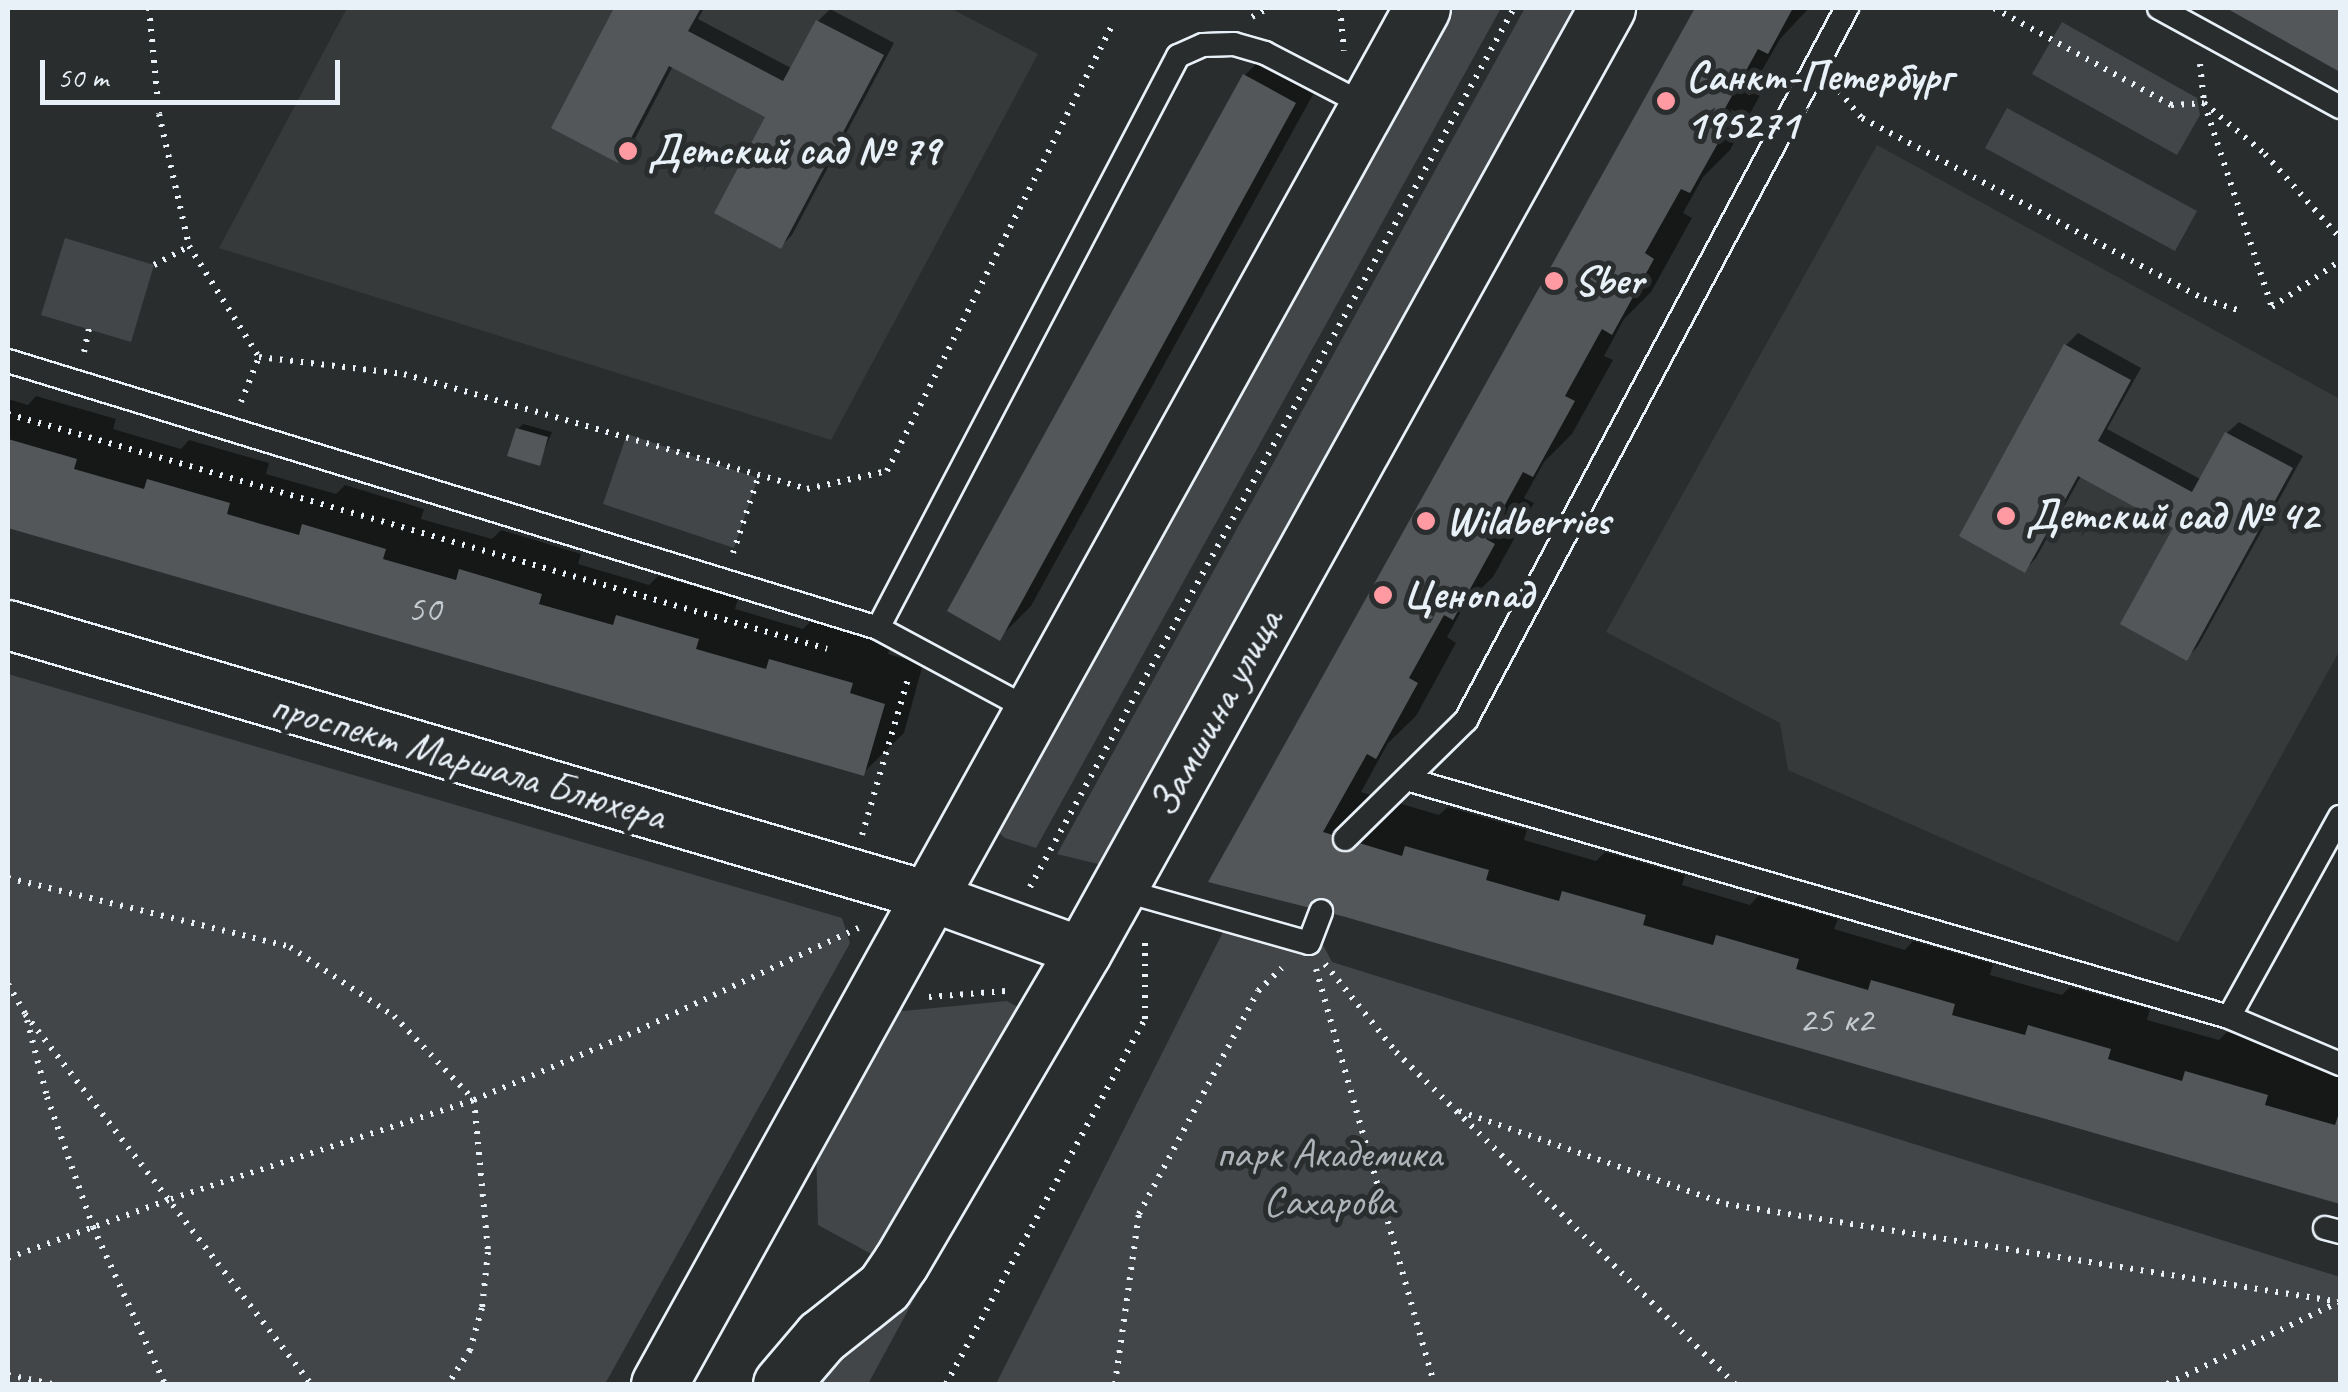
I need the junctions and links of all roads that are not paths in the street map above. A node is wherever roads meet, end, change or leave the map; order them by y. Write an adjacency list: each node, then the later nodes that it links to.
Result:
1 (1422, 8): 5 (street)
2 (1606, 8): 14 (street, Замшина улица)
3 (1846, 8): 11 (lane)
4 (2159, 8): 6 (lane)
5 (1356, 82): 9 (lane); 10 (street)
6 (2340, 107)
7 (8, 361): 9 (lane)
8 (8, 626): 15 (street, проспект Маршала Блюхера)
9 (878, 628): 10 (lane)
10 (1032, 711): 15 (street)
11 (1410, 780): 13 (lane); 18 (lane)
12 (2340, 817): 18 (lane)
13 (1346, 839)
14 (1132, 893): 16 (lane); 17 (street, Замшина улица)
15 (928, 896): 17 (street, проспект Маршала Блюхера); 20 (street)
16 (1321, 910)
17 (1083, 952): 21 (street, Замшина улица)
18 (2230, 1017): 19 (lane)
19 (2340, 1064)
20 (659, 1384)
21 (781, 1384)

